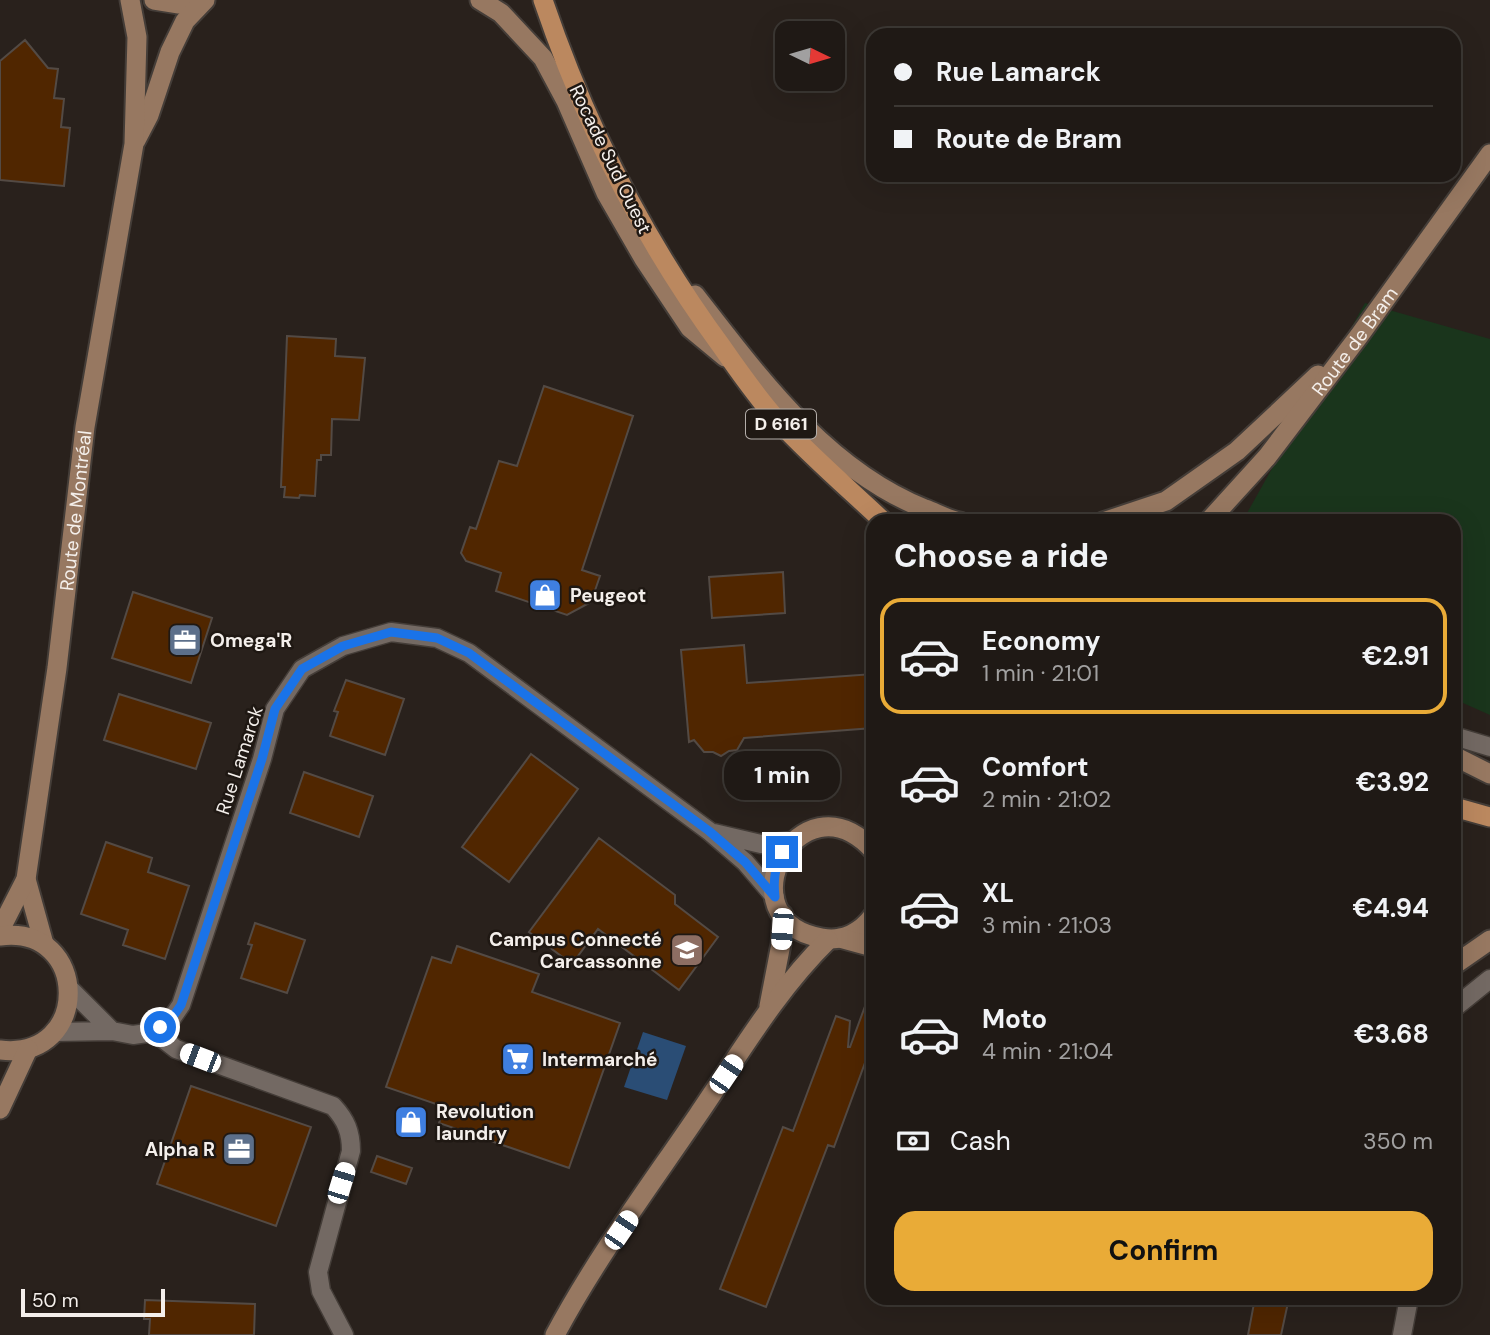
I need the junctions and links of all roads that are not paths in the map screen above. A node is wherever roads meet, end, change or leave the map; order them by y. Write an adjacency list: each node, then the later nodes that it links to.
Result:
1 (130, 0): 7 (main road, Route de Montréal)
2 (154, 0): 3 (main road)
3 (199, 0)
4 (205, 0): 7 (main road, Route de Montréal)
5 (480, 0): 11 (main road)
6 (543, 0): 9 (main road, Rocade Sud Ouest / D 6161)
7 (134, 144): 27 (main road, Route de Montréal)
8 (1490, 154): 10 (main road, Route de Bram)
9 (644, 230): 11 (main road, Rocade Sud Ouest / D 6161); 13 (main road)
10 (1359, 336): 14 (main road); 15 (main road, Route de Bram)
11 (734, 365): 12 (main road, D 6161)
12 (876, 514)
13 (939, 514)
14 (1127, 514)
15 (1215, 514)
16 (1461, 738): 17 (street)
17 (1490, 747)
18 (1461, 760): 19 (main road)
19 (1490, 774)
20 (1461, 809): 21 (main road)
21 (1490, 817)
22 (866, 829): 24 (main road)
23 (709, 831): 25 (street, Rue Lamarck); 28 (street, Rue Lamarck); 43 (street, Rue Lamarck)
24 (850, 832): 25 (main road); 26 (main road)
25 (793, 841): 28 (main road)
26 (866, 843)
27 (26, 879): 30 (main road, Route de Montréal); 34 (main road, Route de Montréal)
28 (779, 906): 32 (main road); 40 (main road)
29 (866, 923): 32 (main road)
30 (0, 930)
31 (0, 936): 34 (main road)
32 (834, 939): 35 (main road); 40 (main road)
33 (1490, 940): 36 (main road)
34 (44, 944): 38 (main road)
35 (866, 946)
36 (1461, 960)
37 (1490, 979): 39 (street)
38 (69, 988): 41 (street); 42 (main road)
39 (1461, 1002)
40 (768, 1011): 49 (main road)
41 (111, 1031): 42 (street); 43 (street)
42 (55, 1032): 44 (main road)
43 (154, 1032): 48 (street)
44 (28, 1049): 45 (main road); 46 (main road)
45 (0, 1051)
46 (0, 1109)
47 (1408, 1305): 50 (street)
48 (344, 1335)
49 (555, 1335)
50 (1402, 1335)

